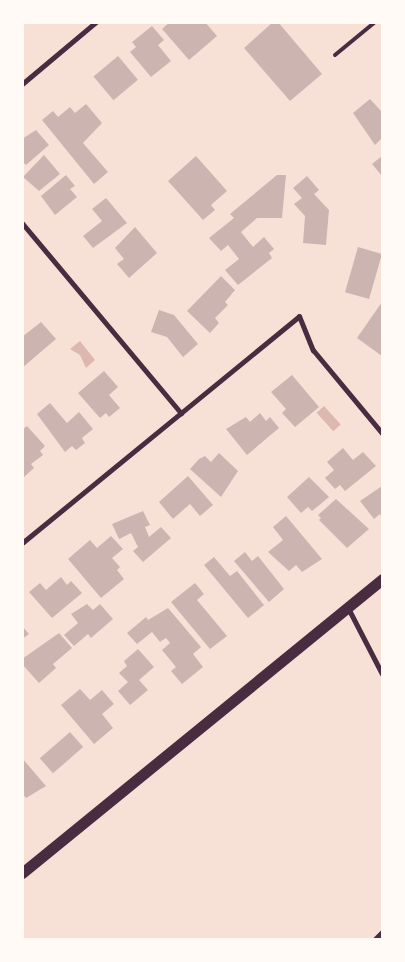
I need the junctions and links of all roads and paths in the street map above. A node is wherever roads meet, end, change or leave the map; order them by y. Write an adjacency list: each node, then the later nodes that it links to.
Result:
1 (96, 22): 4 (street)
2 (375, 22): 3 (lane)
3 (335, 55)
4 (22, 84)
5 (22, 223): 6 (street)
6 (181, 414): 7 (street); 8 (street)
7 (382, 433)
8 (22, 544)
9 (382, 579): 10 (main road)
10 (348, 607): 11 (street); 12 (main road)
11 (382, 674)
12 (22, 873)
13 (382, 932): 14 (street)
14 (374, 940)

